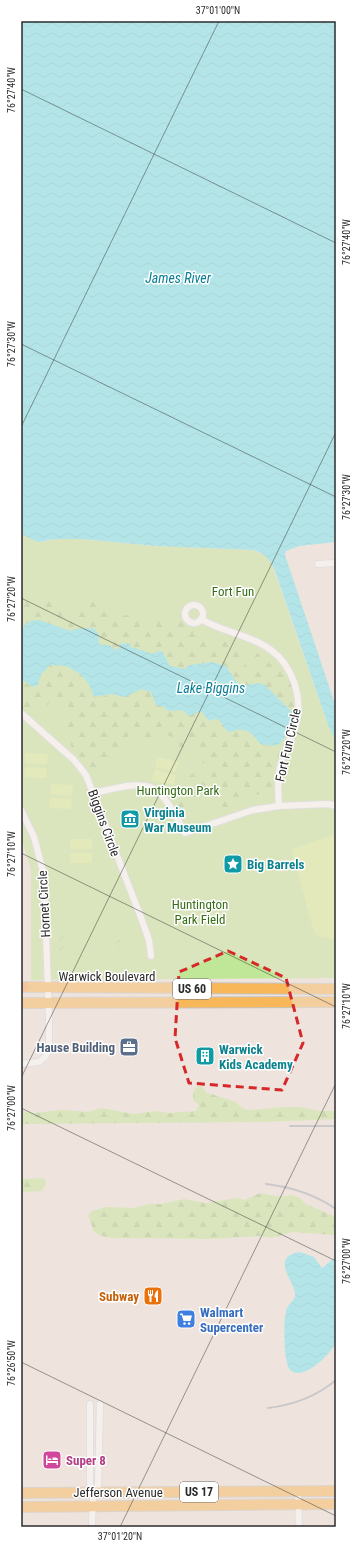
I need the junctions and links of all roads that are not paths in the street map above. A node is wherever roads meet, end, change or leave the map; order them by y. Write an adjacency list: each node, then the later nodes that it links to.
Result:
1 (336, 563): 2 (street)
2 (318, 564)
3 (201, 619): 6 (street, Fort Fun Circle)
4 (21, 713): 5 (street, Biggins Circle)
5 (94, 793): 6 (street); 9 (street, Biggins Circle)
6 (279, 806): 7 (street)
7 (336, 806)
8 (21, 810): 11 (street, Hornet Circle)
9 (151, 956)
10 (22, 987): 11 (main road, Warwick Boulevard / US 60)
11 (48, 988): 12 (main road, Warwick Boulevard / US 60); 19 (street, Hornet Circle)
12 (140, 989): 13 (main road, Warwick Boulevard / US 60); 15 (main road)
13 (301, 989): 14 (main road, Warwick Boulevard / US 60); 16 (main road)
14 (336, 989)
15 (140, 1002): 16 (main road, Warwick Boulevard / US 60); 19 (main road, Warwick Boulevard / US 60)
16 (301, 1002): 17 (main road, Warwick Boulevard / US 60)
17 (336, 1002)
18 (21, 1003): 19 (main road, Warwick Boulevard / US 60)
19 (48, 1003): 20 (street, Hornet Circle)
20 (21, 1064)
21 (90, 1404): 26 (street)
22 (100, 1404): 26 (street)
23 (298, 1491): 24 (main road, Jefferson Avenue / US 17); 26 (main road, Jefferson Avenue / US 17); 27 (street)
24 (336, 1491)
25 (21, 1493): 26 (main road, Jefferson Avenue / US 17)
26 (93, 1493): 30 (street)
27 (298, 1504): 28 (main road, Jefferson Avenue / US 17); 30 (main road, Jefferson Avenue / US 17); 32 (street)
28 (336, 1504)
29 (21, 1506): 30 (main road, Jefferson Avenue / US 17)
30 (93, 1506): 31 (street)
31 (92, 1527)
32 (299, 1527)

